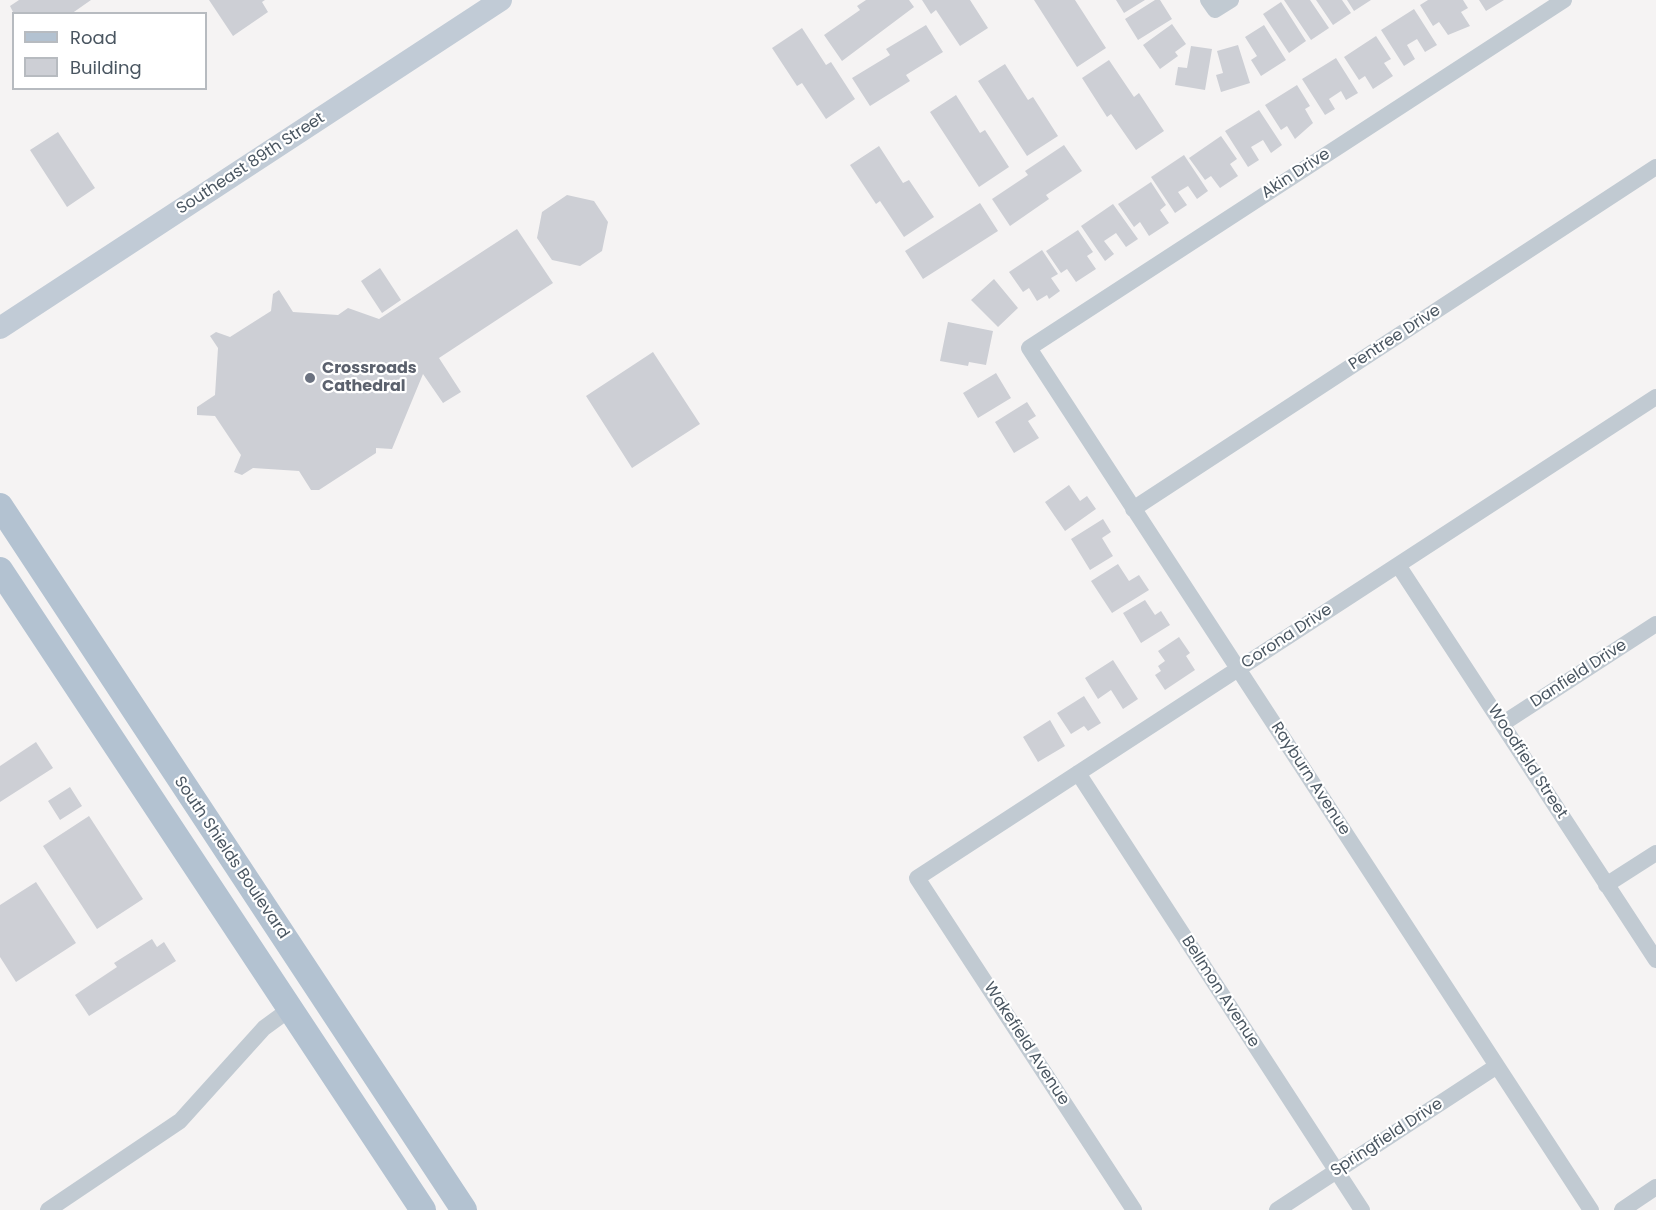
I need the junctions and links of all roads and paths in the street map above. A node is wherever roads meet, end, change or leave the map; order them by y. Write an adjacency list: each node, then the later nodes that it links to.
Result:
1 (501, 0): 6 (main road, Southeast 89th Street)
2 (1231, 0): 4 (street)
3 (1564, 0): 7 (street, Akin Drive)
4 (1211, 5)
5 (1656, 167): 10 (street, Pentree Drive)
6 (0, 328)
7 (1029, 348): 10 (street, Rayburn Avenue)
8 (1656, 397): 11 (street, Corona Drive)
9 (0, 506): 14 (main road, South Shields Boulevard)
10 (1133, 509): 15 (street, Rayburn Avenue)
11 (1398, 565): 15 (street, Corona Drive); 17 (street, Woodfield Street)
12 (0, 570): 16 (main road, South Shields Boulevard)
13 (1656, 624): 17 (street, Danfield Drive)
14 (101, 662): 16 (main road); 25 (main road, South Shields Boulevard)
15 (1238, 669): 18 (street, Corona Drive); 24 (street, Rayburn Avenue)
16 (68, 674): 23 (main road, South Shields Boulevard)
17 (1502, 724): 21 (street, Woodfield Street)
18 (1078, 773): 20 (street, Corona Drive); 27 (street, Bellmon Avenue)
19 (1656, 853): 21 (street)
20 (917, 878): 32 (street, Wakefield Avenue)
21 (1606, 885): 22 (street, Woodfield Street)
22 (1656, 960)
23 (290, 1009): 26 (main road, South Shields Boulevard); 30 (street)
24 (1497, 1066): 27 (street, Springfield Drive); 35 (street, Rayburn Avenue)
25 (409, 1127): 26 (main road); 31 (main road, South Shields Boulevard)
26 (380, 1146): 29 (main road, South Shields Boulevard)
27 (1336, 1171): 33 (street, Springfield Drive); 34 (street, Bellmon Avenue)
28 (1656, 1187): 36 (street)
29 (414, 1207)
30 (48, 1210)
31 (464, 1210)
32 (1134, 1210)
33 (1277, 1210)
34 (1362, 1210)
35 (1591, 1210)
36 (1622, 1210)

